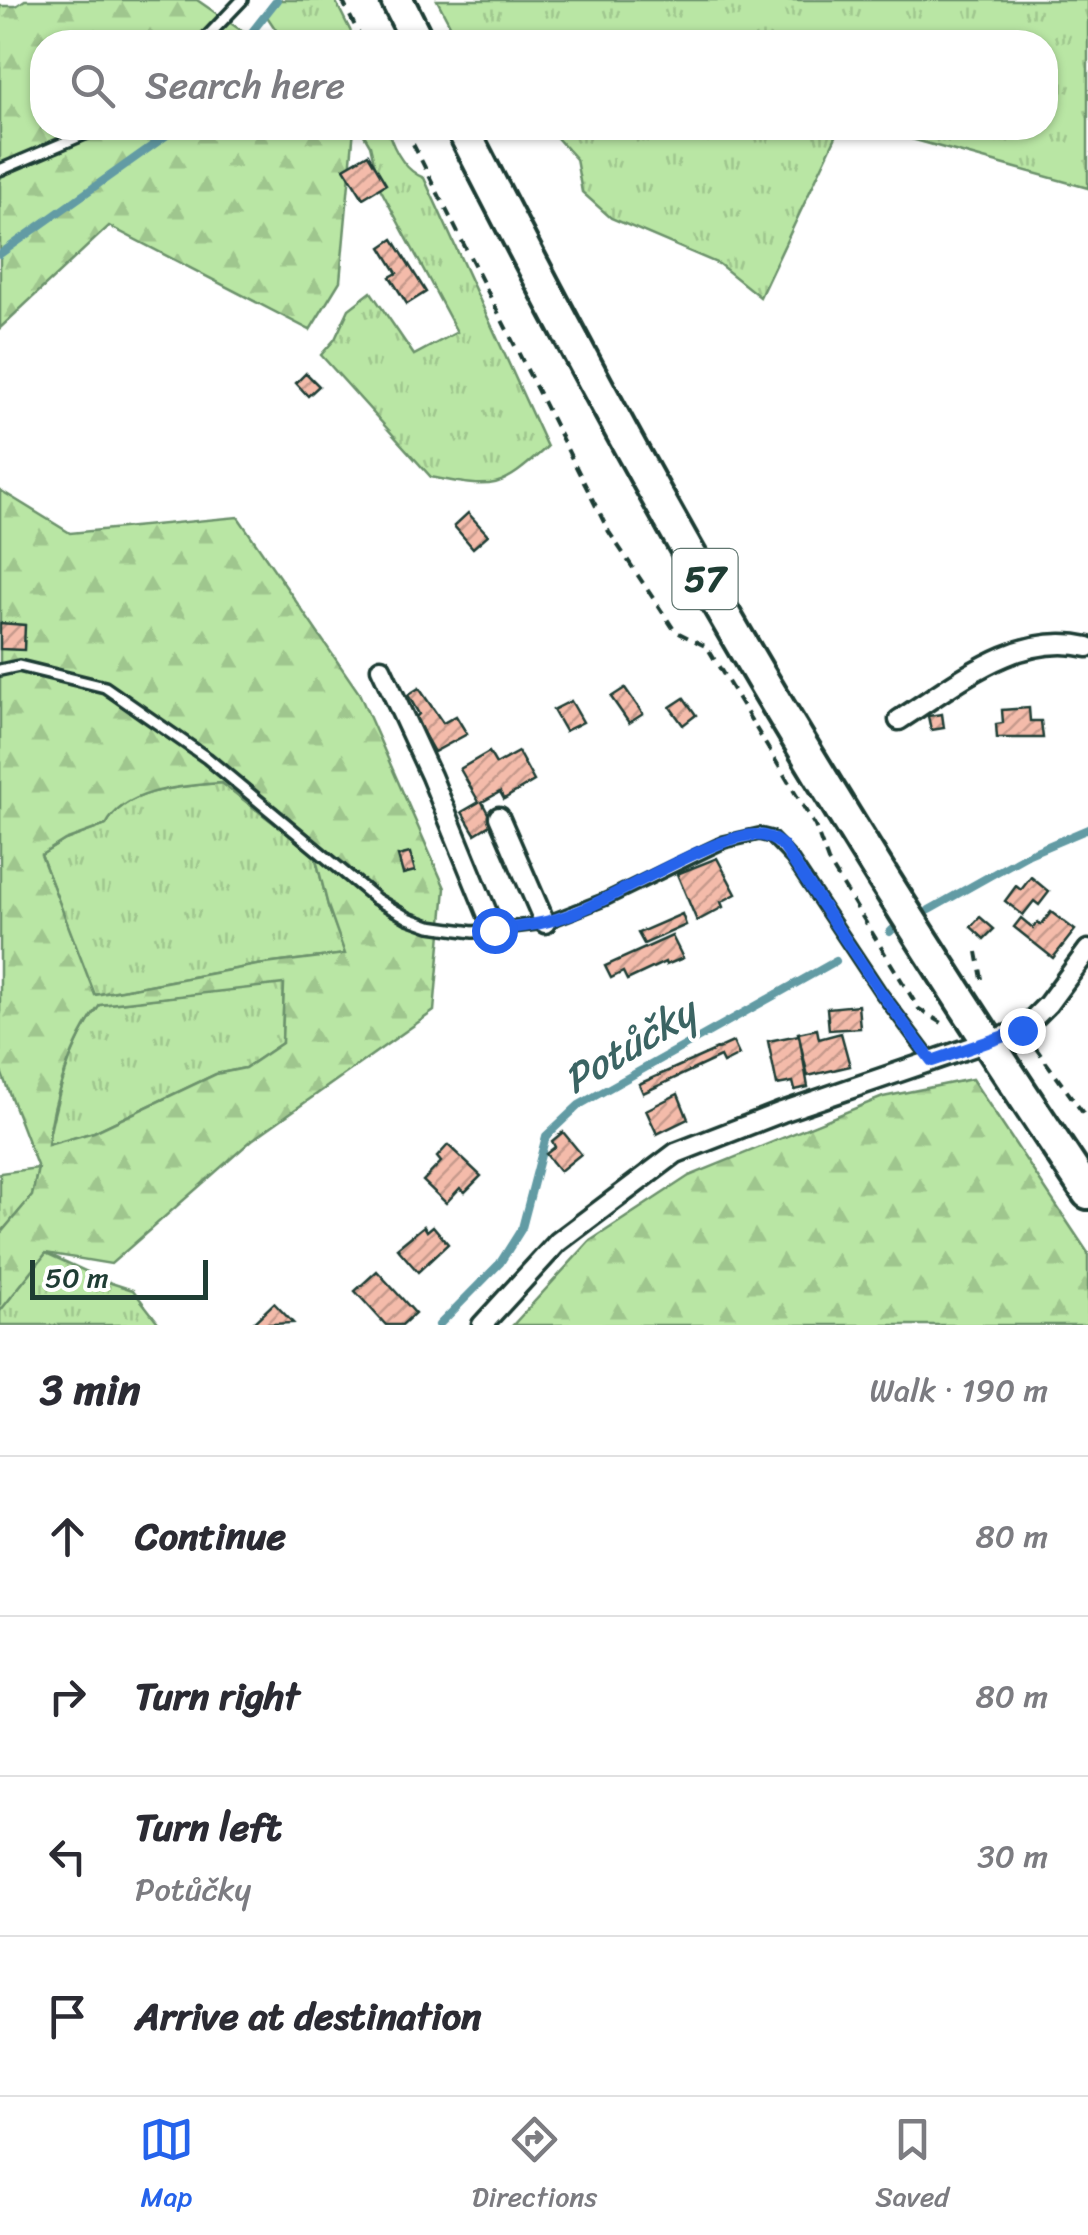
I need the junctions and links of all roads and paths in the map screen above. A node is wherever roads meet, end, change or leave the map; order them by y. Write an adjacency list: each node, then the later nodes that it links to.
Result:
1 (242, 0): 4 (lane)
2 (342, 0): 5 (path)
3 (397, 0): 6 (main road)
4 (213, 30)
5 (357, 30)
6 (412, 30)
7 (71, 140): 10 (lane)
8 (411, 140): 19 (path)
9 (468, 140): 19 (main road, 57)
10 (0, 170)
11 (1088, 647): 14 (street)
12 (381, 668): 17 (street)
13 (0, 670): 17 (lane)
14 (899, 720)
15 (499, 817): 16 (street)
16 (545, 923): 17 (lane); 20 (lane)
17 (494, 930)
18 (1088, 950): 19 (street)
19 (975, 1045): 20 (street); 21 (main road, 57)
20 (932, 1061): 22 (street)
21 (1088, 1193)
22 (482, 1325)

